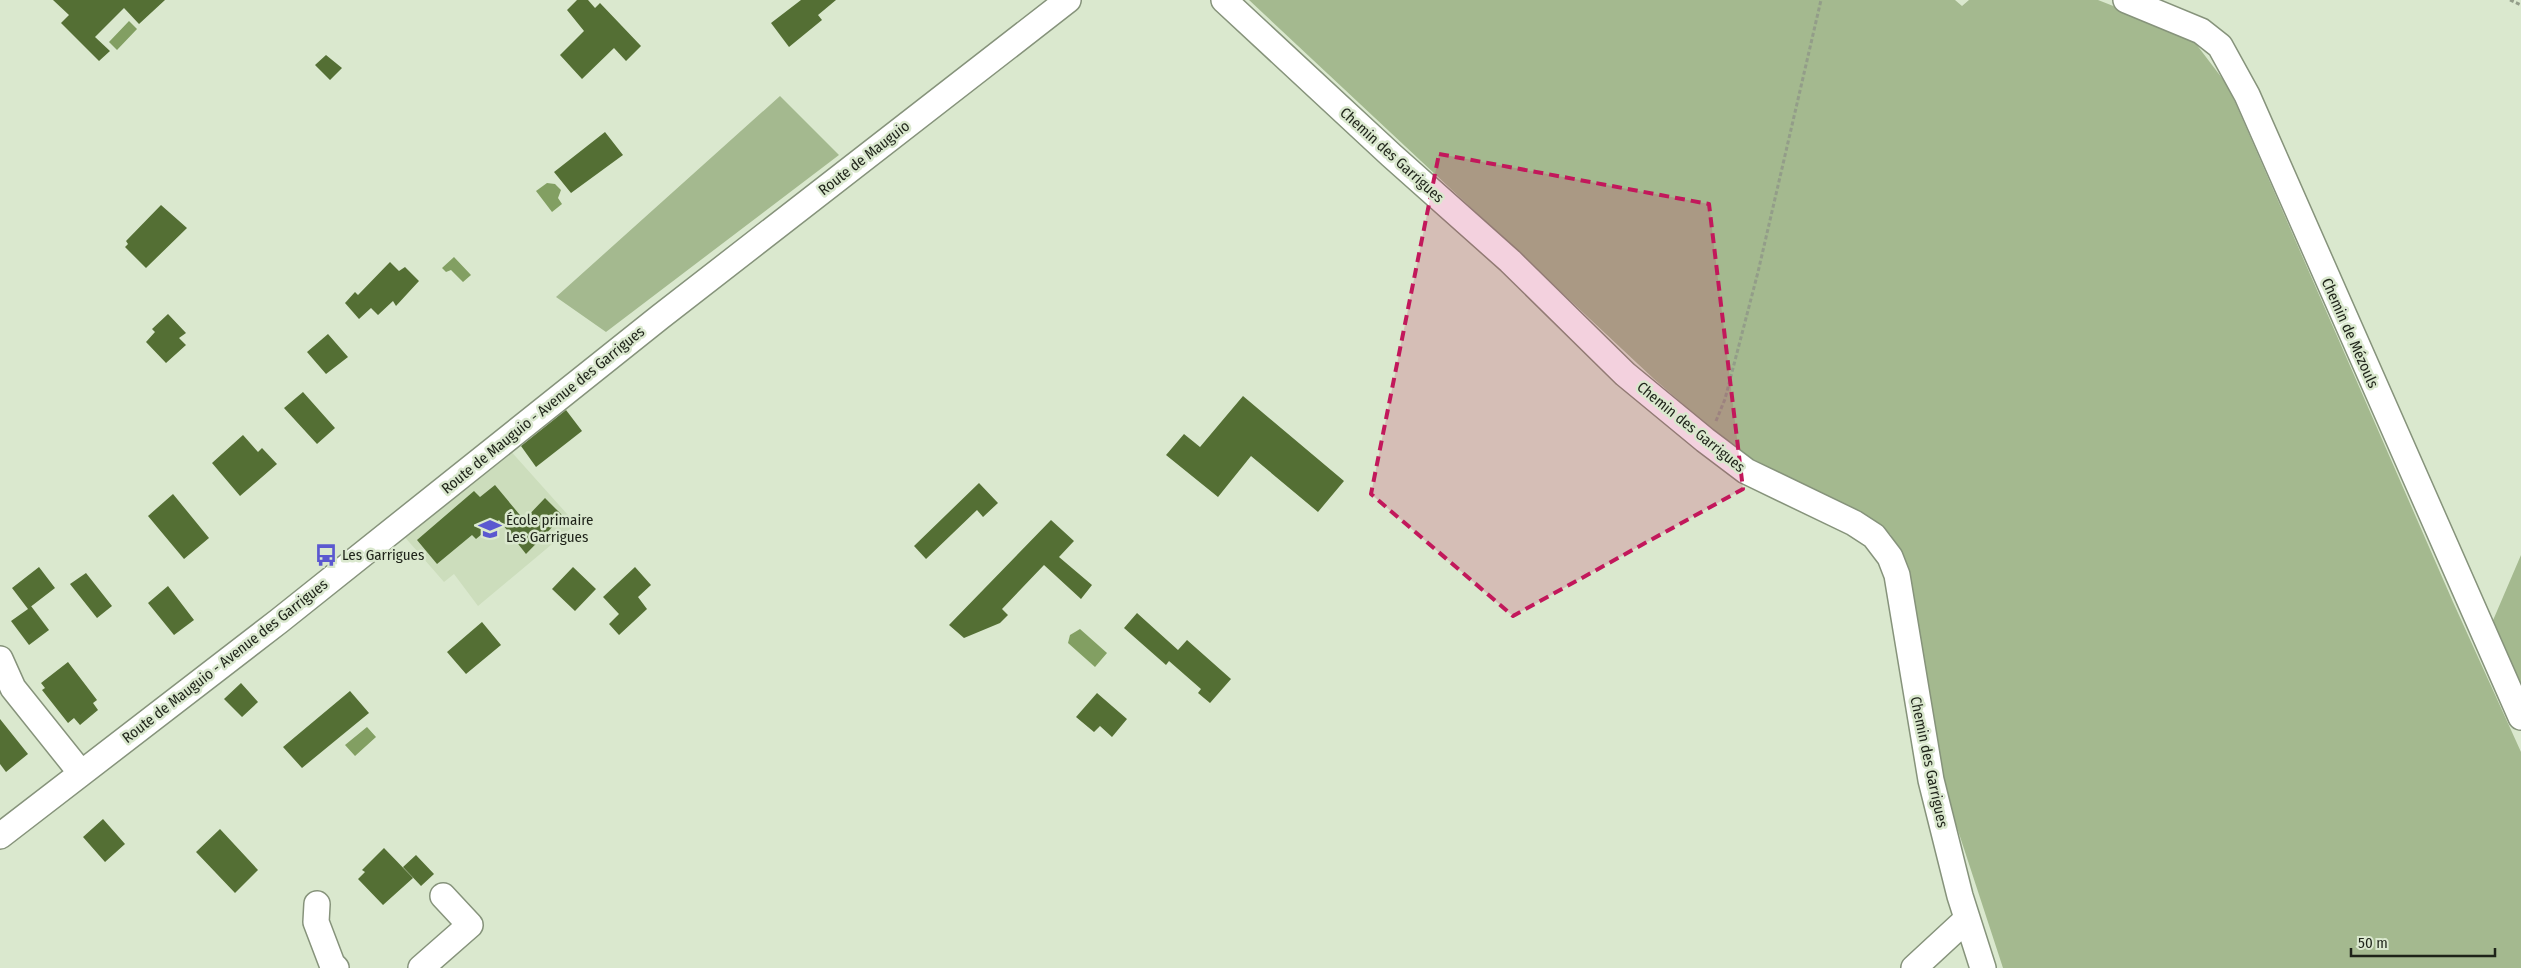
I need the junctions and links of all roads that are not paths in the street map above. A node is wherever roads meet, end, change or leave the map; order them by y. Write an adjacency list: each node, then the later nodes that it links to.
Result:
1 (1068, 0): 4 (street, Route de Mauguio)
2 (1224, 0): 11 (street, Chemin des Garrigues)
3 (2126, 0): 6 (street, Chemin de Mézouls)
4 (660, 317): 7 (street, Route de Mauguio - Avenue des Garrigues)
5 (0, 659): 7 (street)
6 (2521, 717)
7 (81, 773): 8 (street, Route de Mauguio - Avenue des Garrigues)
8 (0, 836)
9 (443, 896): 13 (street)
10 (317, 904): 12 (street)
11 (1967, 919): 14 (street); 15 (street, Chemin des Garrigues)
12 (336, 968)
13 (421, 968)
14 (1914, 968)
15 (1983, 968)

